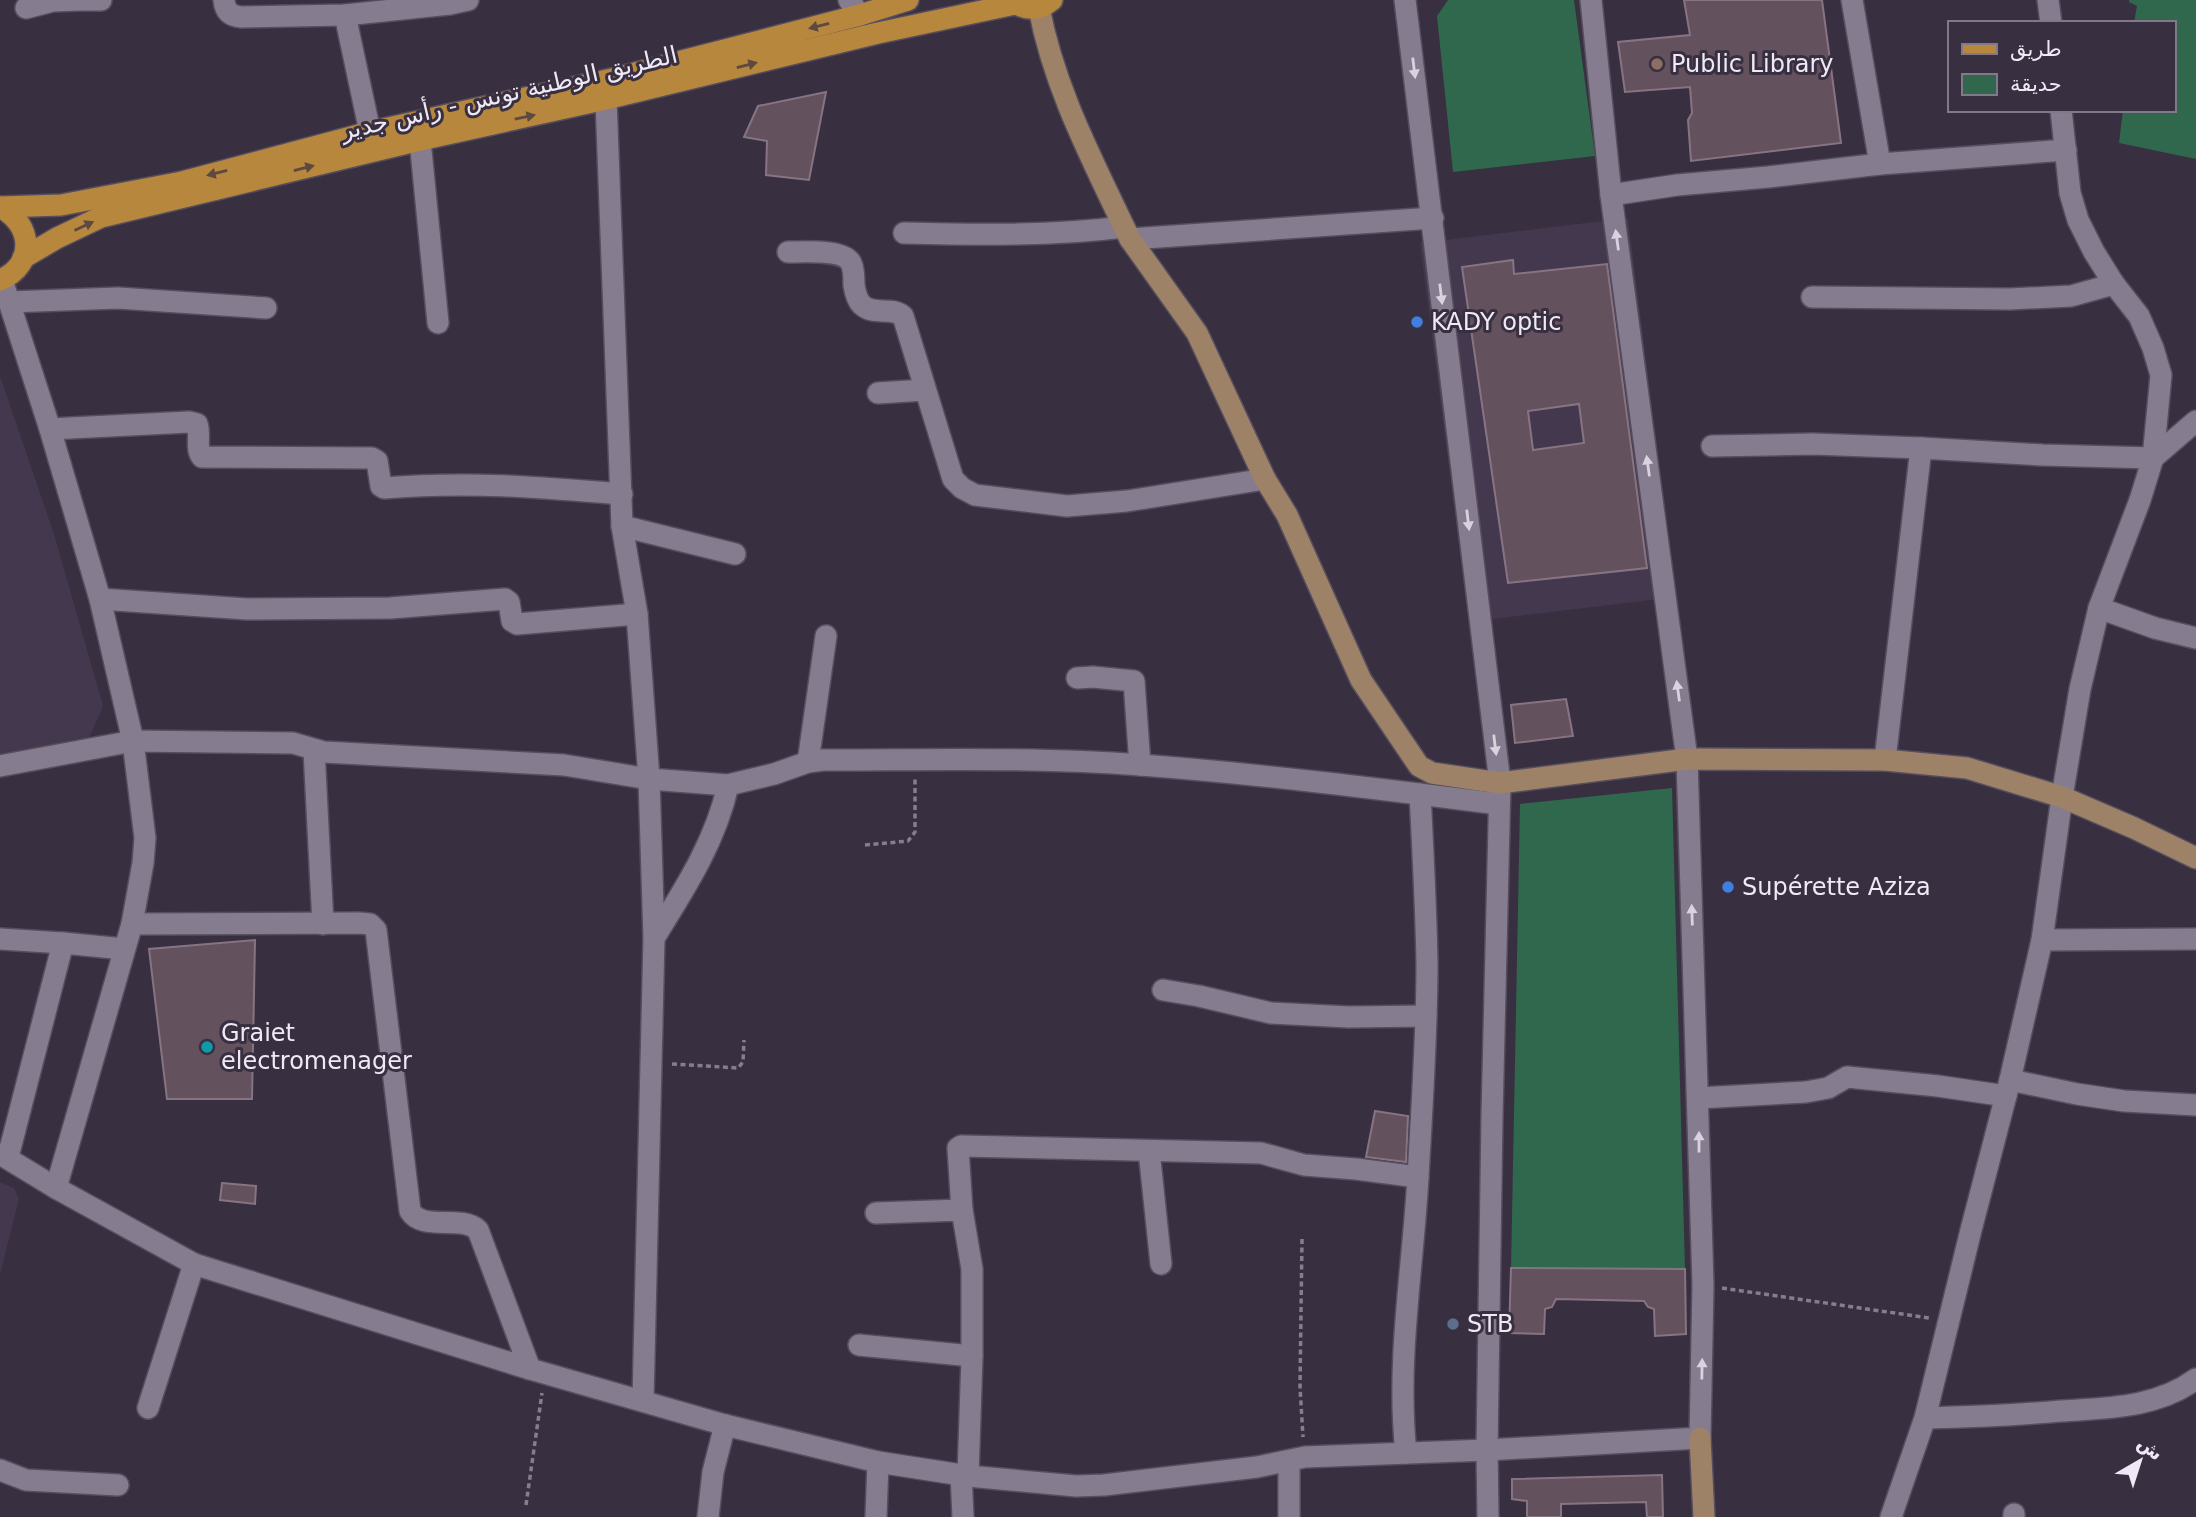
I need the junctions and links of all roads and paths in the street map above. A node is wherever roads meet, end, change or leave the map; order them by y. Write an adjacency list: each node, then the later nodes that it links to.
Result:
1 (79, 0): 2 (street); 12 (street)
2 (101, 0)
3 (224, 0): 14 (street)
4 (468, 0): 14 (street)
5 (908, 0): 13 (main road, الطريق الوطنية تونس - رأس جدير)
6 (1405, 0): 24 (street, one-way to 24)
7 (1591, 0): 22 (street)
8 (1852, 0): 21 (street)
9 (2048, 0): 15 (street)
10 (1013, 2): 11 (main road); 16 (main road, الطريق الوطنية تونس - رأس جدير, one-way to 10)
11 (1046, 4): 26 (street)
12 (26, 8)
13 (855, 8): 18 (main road, الطريق الوطنية تونس - رأس جدير, one-way to 18)
14 (357, 10): 18 (street)
15 (2051, 21)
16 (606, 99): 19 (main road, الطريق الوطنية تونس - رأس جدير, one-way to 16); 43 (street)
17 (2061, 112): 20 (street)
18 (370, 132): 23 (main road, الطريق الوطنية تونس - رأس جدير, one-way to 23)
19 (420, 139): 28 (main road, الطريق الوطنية تونس - رأس جدير, one-way to 19); 34 (street)
20 (2066, 150): 21 (street); 30 (street)
21 (1881, 164): 22 (street)
22 (1611, 195): 54 (street, one-way to 22)
23 (0, 207): 28 (main road)
24 (1433, 218): 26 (street); 63 (street, one-way to 63)
25 (904, 233): 26 (street)
26 (1127, 233): 42 (street)
27 (788, 252): 35 (street)
28 (23, 258): 29 (main road, الطريق الوطنية تونس - رأس جدير)
29 (1, 280): 32 (street)
30 (2114, 284): 31 (street); 41 (street)
31 (1812, 297)
32 (9, 302): 33 (street); 38 (street)
33 (266, 308)
34 (438, 323)
35 (925, 390): 36 (street); 42 (street)
36 (878, 393)
37 (2196, 421): 41 (street)
38 (50, 429): 43 (street); 46 (street)
39 (1712, 446): 40 (street)
40 (1921, 448): 41 (street); 56 (street)
41 (2153, 458): 47 (street)
42 (1265, 479): 63 (street)
43 (622, 494): 44 (street)
44 (622, 526): 45 (street); 48 (street)
45 (735, 554)
46 (100, 598): 48 (street); 52 (street)
47 (2099, 608): 50 (street); 64 (street)
48 (637, 614): 60 (street)
49 (826, 636): 57 (street)
50 (2196, 638)
51 (1077, 678): 58 (street)
52 (133, 741): 53 (street); 59 (street); 67 (street)
53 (314, 750): 60 (street); 68 (street)
54 (1687, 759): 56 (street); 63 (street); 80 (street, one-way to 54)
55 (915, 760): 57 (street); 58 (street); 65 (path)
56 (1885, 760): 64 (street)
57 (808, 762): 61 (street)
58 (1140, 765): 62 (street)
59 (0, 766)
60 (649, 779): 61 (street); 70 (street)
61 (728, 785): 70 (street)
62 (1420, 794): 63 (street); 76 (street)
63 (1499, 794): 102 (street)
64 (2062, 797): 66 (street); 72 (street)
65 (865, 845)
66 (2196, 858)
67 (132, 924): 68 (street); 74 (street)
68 (323, 924): 95 (street)
69 (0, 939): 73 (street)
70 (654, 939): 78 (street)
71 (2196, 939): 72 (street)
72 (2042, 940): 79 (street)
73 (63, 943): 74 (street); 83 (street)
74 (124, 949): 85 (street)
75 (1163, 990): 76 (street)
76 (1426, 1016): 84 (street)
77 (744, 1040): 78 (path)
78 (652, 1063): 97 (street)
79 (2008, 1088): 80 (street); 81 (street); 92 (street)
80 (1699, 1098): 91 (street, one-way to 80)
81 (2196, 1105)
82 (1149, 1151): 84 (street); 86 (street); 90 (street)
83 (4, 1156): 85 (street)
84 (1418, 1177): 103 (street)
85 (56, 1188): 89 (street)
86 (962, 1210): 87 (street); 94 (street)
87 (876, 1213)
88 (1302, 1239): 104 (path)
89 (194, 1264): 95 (street); 98 (street)
90 (1161, 1264)
91 (1703, 1285): 92 (path); 101 (street, one-way to 91)
92 (1949, 1320): 99 (street)
93 (859, 1345): 94 (street)
94 (972, 1356): 107 (street)
95 (538, 1371): 97 (street); 109 (path)
96 (2196, 1379): 99 (street)
97 (643, 1401): 100 (street)
98 (148, 1408)
99 (1925, 1418): 116 (street)
100 (725, 1425): 105 (street); 110 (street)
101 (1700, 1438): 102 (street); 115 (street)
102 (1487, 1450): 103 (street); 114 (street)
103 (1406, 1453): 104 (street)
104 (1297, 1459): 107 (street); 113 (street)
105 (878, 1462): 107 (street); 111 (street)
106 (0, 1470): 108 (street)
107 (965, 1475): 112 (street)
108 (118, 1485)
109 (526, 1505)
110 (708, 1517)
111 (876, 1517)
112 (963, 1517)
113 (1289, 1517)
114 (1488, 1517)
115 (1704, 1517)
116 (1891, 1517)

